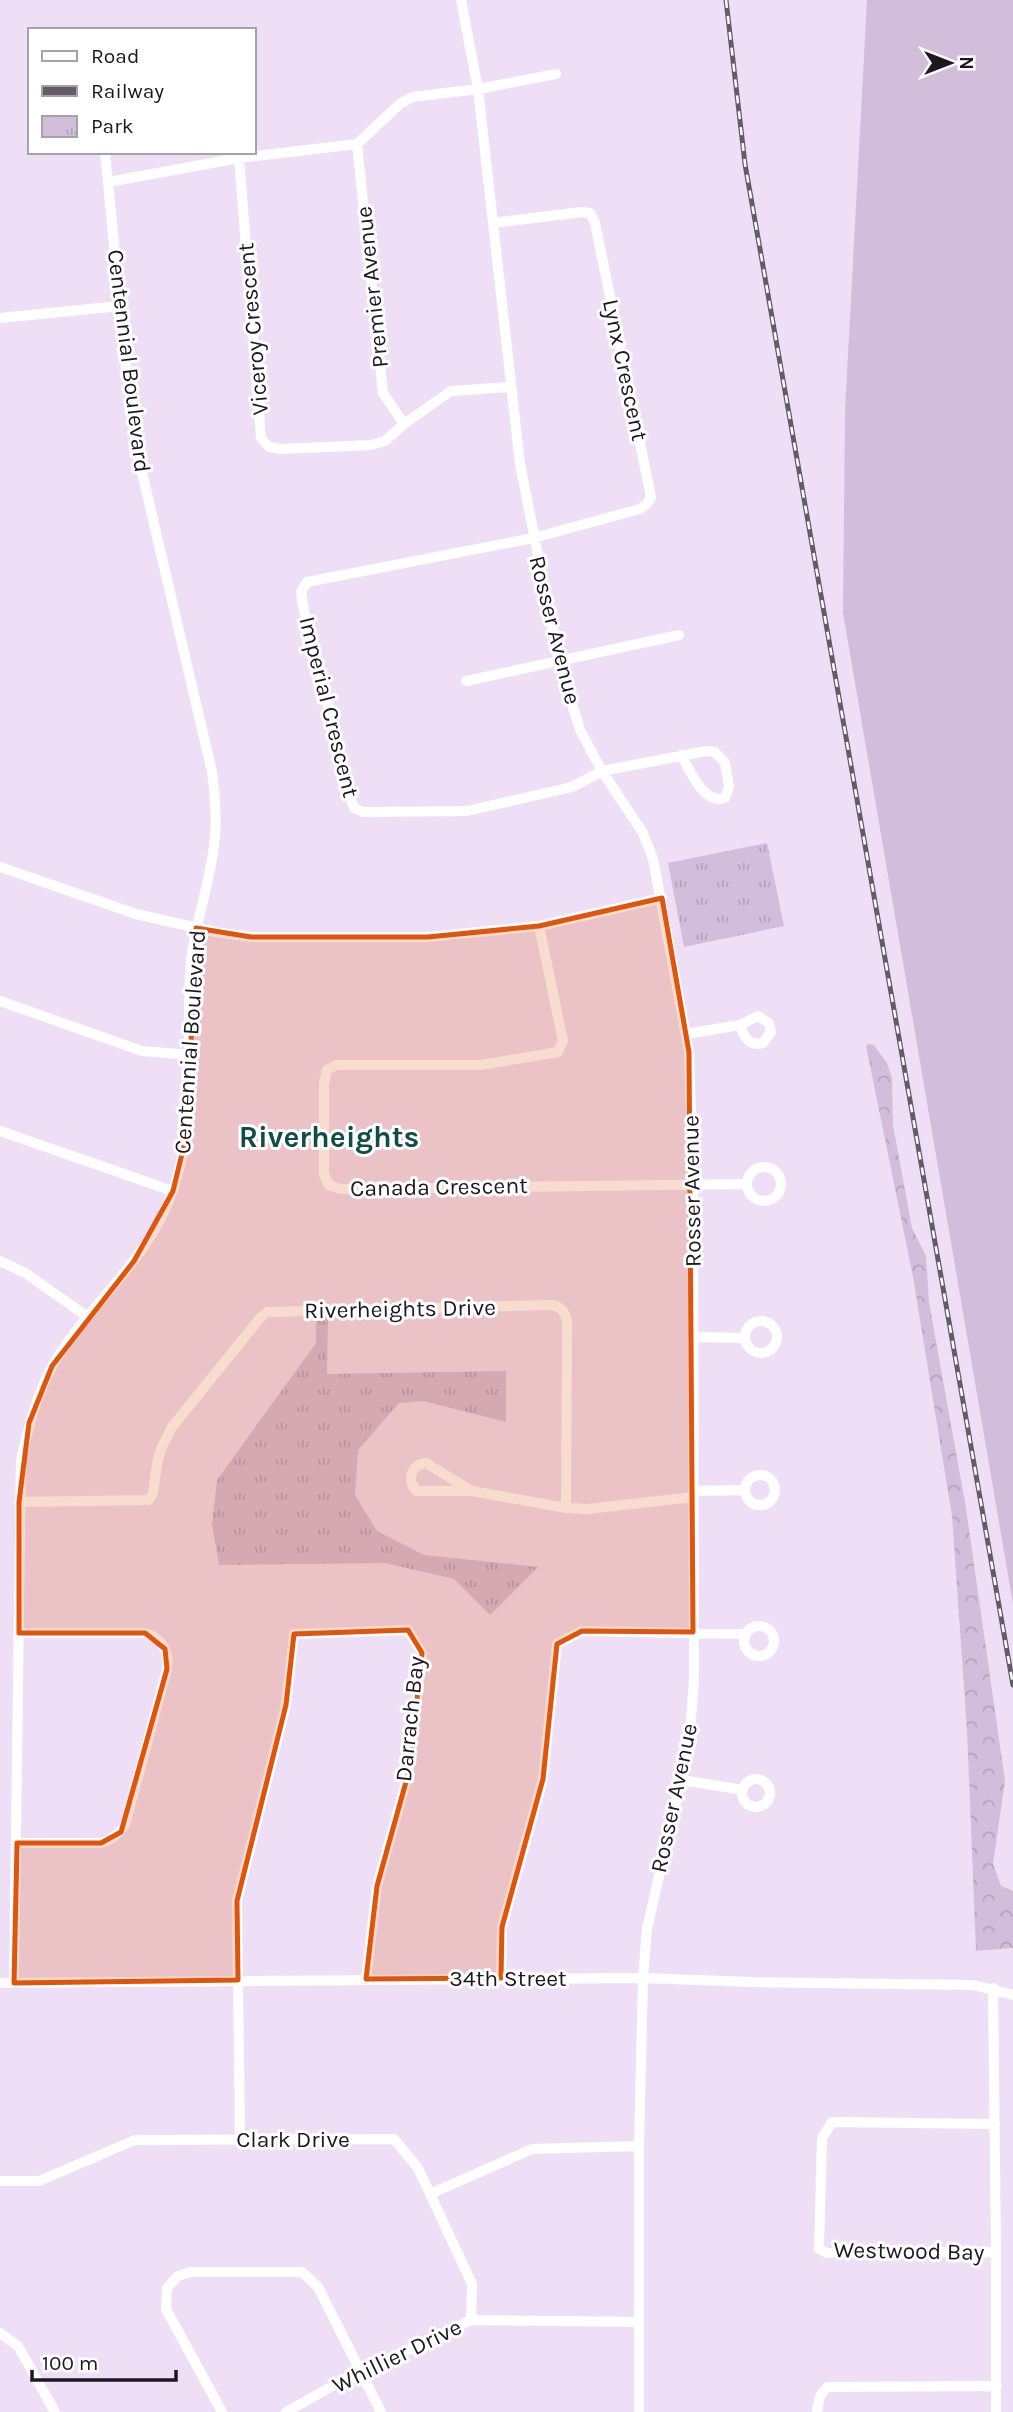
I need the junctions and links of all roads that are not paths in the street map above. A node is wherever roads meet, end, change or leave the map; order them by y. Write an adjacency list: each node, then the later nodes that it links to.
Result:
1 (461, 0): 3 (street, Rosser Avenue)
2 (556, 74): 3 (street)
3 (478, 89): 4 (street); 8 (street, Rosser Avenue)
4 (356, 144): 6 (street); 12 (street, Premier Avenue)
5 (105, 154): 7 (street, Centennial Boulevard)
6 (239, 158): 7 (street); 12 (street, Viceroy Crescent)
7 (108, 182): 9 (street, Centennial Boulevard)
8 (493, 223): 11 (street, Rosser Avenue); 13 (street, Lynx Crescent)
9 (120, 306): 10 (street); 22 (street, Centennial Boulevard)
10 (0, 318)
11 (512, 387): 12 (street, Viceroy Crescent); 13 (street, Rosser Avenue)
12 (404, 424)
13 (533, 538): 15 (street, Rosser Avenue); 18 (street, Imperial Crescent)
14 (679, 635): 15 (street)
15 (559, 662): 16 (street); 18 (street, Rosser Avenue)
16 (466, 681)
17 (681, 755): 17 (street); 18 (street)
18 (602, 771): 20 (street, Rosser Avenue)
19 (0, 867): 22 (street)
20 (662, 898): 21 (street); 25 (street, Rosser Avenue)
21 (539, 926): 22 (street); 28 (street, Canada Crescent)
22 (196, 928): 26 (street, Centennial Boulevard)
23 (0, 1001): 26 (street)
24 (740, 1025): 25 (street)
25 (686, 1034): 28 (street, Rosser Avenue)
26 (190, 1055): 30 (street, Centennial Boulevard)
27 (0, 1131): 30 (street)
28 (693, 1183): 29 (street); 33 (street, Rosser Avenue)
29 (746, 1184)
30 (173, 1191): 32 (street, Centennial Boulevard)
31 (0, 1261): 32 (street)
32 (88, 1317): 38 (street, Centennial Boulevard)
33 (693, 1337): 34 (street); 37 (street, Rosser Avenue)
34 (745, 1338)
35 (744, 1490): 37 (street)
36 (472, 1491): 36 (street); 39 (street)
37 (693, 1494): 39 (street); 40 (street, Rosser Avenue)
38 (19, 1502): 39 (street, Riverheights Drive); 41 (street, Centennial Boulevard)
39 (566, 1507)
40 (693, 1632): 42 (street); 43 (street, Rosser Avenue); 46 (street)
41 (19, 1633): 45 (street, Centennial Boulevard); 45 (street)
42 (746, 1634)
43 (682, 1780): 44 (street); 47 (street, Rosser Avenue)
44 (743, 1790)
45 (17, 1843): 51 (street, Centennial Boulevard)
46 (501, 1978): 47 (street, 34th Street); 48 (street, 34th Street)
47 (643, 1978): 52 (street, 34th Street); 56 (street, Rosser Avenue)
48 (366, 1979): 49 (street, 34th Street); 49 (street, Darrach Bay)
49 (238, 1980): 51 (street, 34th Street); 55 (street)
50 (0, 1983): 51 (street, 34th Street)
51 (15, 1983)
52 (993, 1988): 53 (street, 34th Street); 54 (street)
53 (1013, 1995)
54 (995, 2124): 59 (street); 59 (street, Westwood Bay)
55 (240, 2138): 57 (street, Clark Drive); 58 (street, Clark Drive)
56 (639, 2146): 58 (street); 61 (street, Rosser Avenue)
57 (0, 2182)
58 (430, 2194): 60 (street, Clark Drive)
59 (996, 2252): 64 (street)
60 (471, 2320): 61 (street, Whillier Drive); 63 (street, Whillier Drive)
61 (639, 2322): 69 (street, Rosser Avenue)
62 (0, 2333): 65 (street)
63 (362, 2370): 66 (street); 67 (street, Whillier Drive); 68 (street)
64 (997, 2386): 70 (street); 71 (street)
65 (55, 2412)
66 (222, 2412)
67 (286, 2412)
68 (381, 2412)
69 (639, 2412)
70 (817, 2412)
71 (996, 2412)

